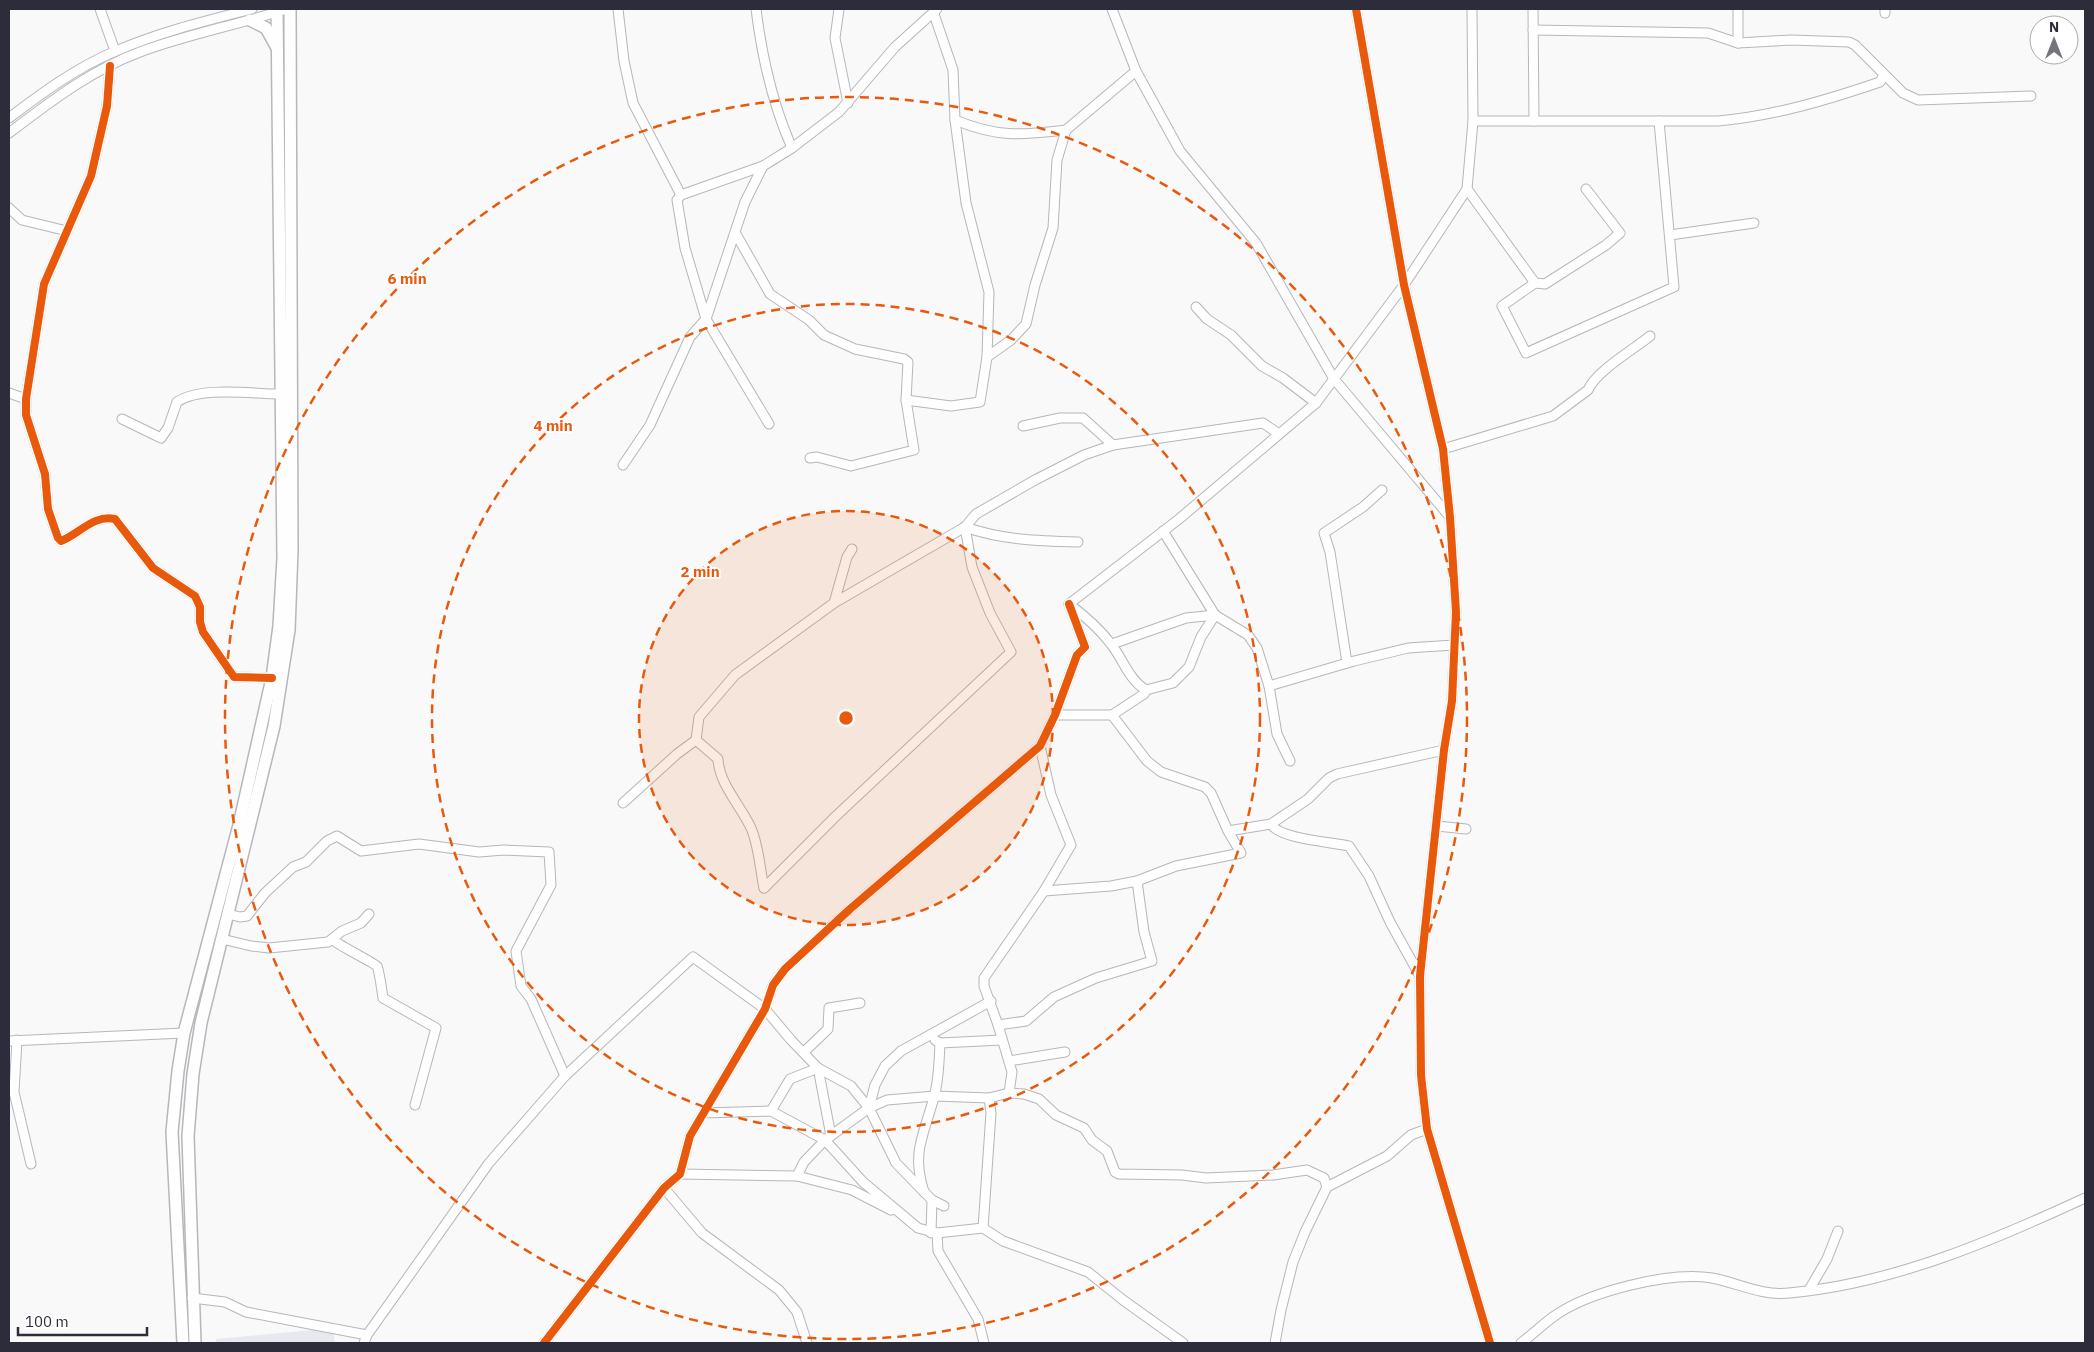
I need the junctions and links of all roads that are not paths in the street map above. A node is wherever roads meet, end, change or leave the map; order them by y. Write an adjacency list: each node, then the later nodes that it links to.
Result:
1 (100, 9): 17 (street)
2 (290, 9): 88 (main road)
3 (618, 9): 34 (street)
4 (756, 9): 30 (street)
5 (839, 9): 22 (street)
6 (1115, 9): 19 (street)
7 (1356, 9): 41 (street)
8 (1472, 9): 25 (street)
9 (1533, 9): 14 (street)
10 (1738, 9): 15 (street)
11 (280, 10): 13 (street); 16 (main road)
12 (936, 11): 22 (street); 24 (street)
13 (251, 12): 16 (main road); 17 (street); 18 (street)
14 (1533, 30): 15 (street); 26 (street)
15 (1738, 43): 20 (street)
16 (277, 48): 48 (main road)
17 (115, 51): 23 (street)
18 (110, 66): 29 (street); 37 (street)
19 (1136, 71): 28 (street); 46 (street)
20 (1884, 75): 21 (street); 27 (street)
21 (2031, 96)
22 (848, 103): 30 (street)
23 (9, 118)
24 (955, 120): 28 (street); 45 (street)
25 (1473, 121): 26 (street); 32 (street)
26 (1534, 121): 27 (street)
27 (1658, 121): 39 (street)
28 (1066, 130): 45 (street)
29 (9, 134)
30 (792, 148): 31 (street)
31 (763, 166): 34 (street); 38 (street)
32 (1467, 189): 40 (street); 41 (street)
33 (1586, 189): 40 (street)
34 (681, 195): 43 (street)
35 (9, 208): 37 (street)
36 (1754, 223): 39 (street)
37 (67, 231): 49 (street)
38 (736, 234): 43 (street); 50 (street)
39 (1670, 235): 40 (street)
40 (1535, 282)
41 (1404, 285): 46 (street); 57 (street)
42 (1196, 308): 51 (street)
43 (706, 319): 53 (street); 59 (street)
44 (1650, 336): 57 (street)
45 (987, 357): 50 (street)
46 (1334, 379): 51 (street); 61 (street)
47 (9, 393): 49 (street)
48 (280, 394): 52 (street); 72 (main road)
49 (26, 399): 72 (street)
50 (906, 400): 58 (street)
51 (1316, 403): 55 (street)
52 (122, 419)
53 (769, 424)
54 (1023, 426): 56 (street)
55 (1279, 434): 56 (street); 63 (street)
56 (1112, 445): 62 (street)
57 (1443, 449): 61 (street)
58 (810, 458)
59 (623, 465)
60 (1382, 490): 71 (street)
61 (1450, 517): 70 (street)
62 (965, 527): 64 (street); 66 (street); 77 (street)
63 (1163, 531): 67 (street); 68 (street)
64 (1078, 542)
65 (852, 549): 66 (street)
66 (834, 603): 77 (street)
67 (1069, 604): 69 (street); 75 (street)
68 (1215, 615): 69 (street); 73 (street); 74 (street)
69 (1112, 644): 74 (street)
70 (1454, 646): 71 (street); 79 (street)
71 (1347, 663): 73 (street)
72 (272, 678): 97 (main road)
73 (1268, 686): 80 (street)
74 (1146, 690): 76 (street)
75 (1055, 715): 76 (street); 78 (street)
76 (1112, 715): 85 (street)
77 (696, 740): 81 (street)
78 (1040, 746): 87 (street); 95 (street)
79 (1444, 750): 82 (street); 83 (street)
80 (1290, 761)
81 (623, 803)
82 (1271, 824): 85 (street); 92 (street)
83 (1437, 826): 84 (street); 92 (street)
84 (1466, 829)
85 (1228, 831): 86 (street)
86 (1137, 881): 87 (street); 96 (street)
87 (1044, 892): 93 (street)
88 (228, 914): 90 (main road); 106 (street)
89 (369, 914): 91 (street)
90 (222, 939): 91 (street); 130 (main road)
91 (333, 940): 110 (street)
92 (1420, 976): 114 (street)
93 (991, 1001): 96 (street); 98 (street)
94 (860, 1003): 102 (street)
95 (765, 1009): 102 (street); 106 (street); 113 (street)
96 (998, 1025): 99 (street)
97 (184, 1033): 100 (street); 132 (main road)
98 (929, 1036): 101 (street); 111 (street)
99 (1002, 1040): 101 (street); 104 (street)
100 (13, 1041): 116 (street)
101 (940, 1043): 108 (street)
102 (804, 1052): 105 (street)
103 (1065, 1052): 104 (street)
104 (1008, 1061): 107 (street)
105 (818, 1068): 111 (street); 112 (street); 115 (street)
106 (565, 1076): 131 (street)
107 (1009, 1093): 109 (street); 119 (street)
108 (935, 1096): 109 (street); 111 (street); 121 (street)
109 (989, 1098): 126 (street)
110 (415, 1104)
111 (869, 1108): 115 (street); 121 (street)
112 (771, 1111): 113 (street); 115 (street)
113 (704, 1112): 117 (street)
114 (1427, 1129): 119 (street); 139 (street)
115 (828, 1138): 118 (street); 125 (street)
116 (31, 1164)
117 (680, 1174): 118 (street); 120 (street)
118 (797, 1176): 125 (street)
119 (1327, 1187): 138 (street)
120 (664, 1188): 134 (street); 135 (street)
121 (924, 1192): 123 (street)
122 (2085, 1198): 129 (street)
123 (932, 1200): 124 (street); 128 (street)
124 (944, 1206)
125 (903, 1217): 128 (street)
126 (983, 1228): 128 (street); 137 (street)
127 (1838, 1231): 129 (street)
128 (934, 1233): 136 (street)
129 (1809, 1290): 140 (street)
130 (192, 1298): 131 (street); 133 (main road)
131 (365, 1339)
132 (182, 1343)
133 (195, 1343)
134 (544, 1343)
135 (807, 1343)
136 (984, 1343)
137 (1183, 1343)
138 (1275, 1343)
139 (1490, 1343)
140 (1521, 1343)

